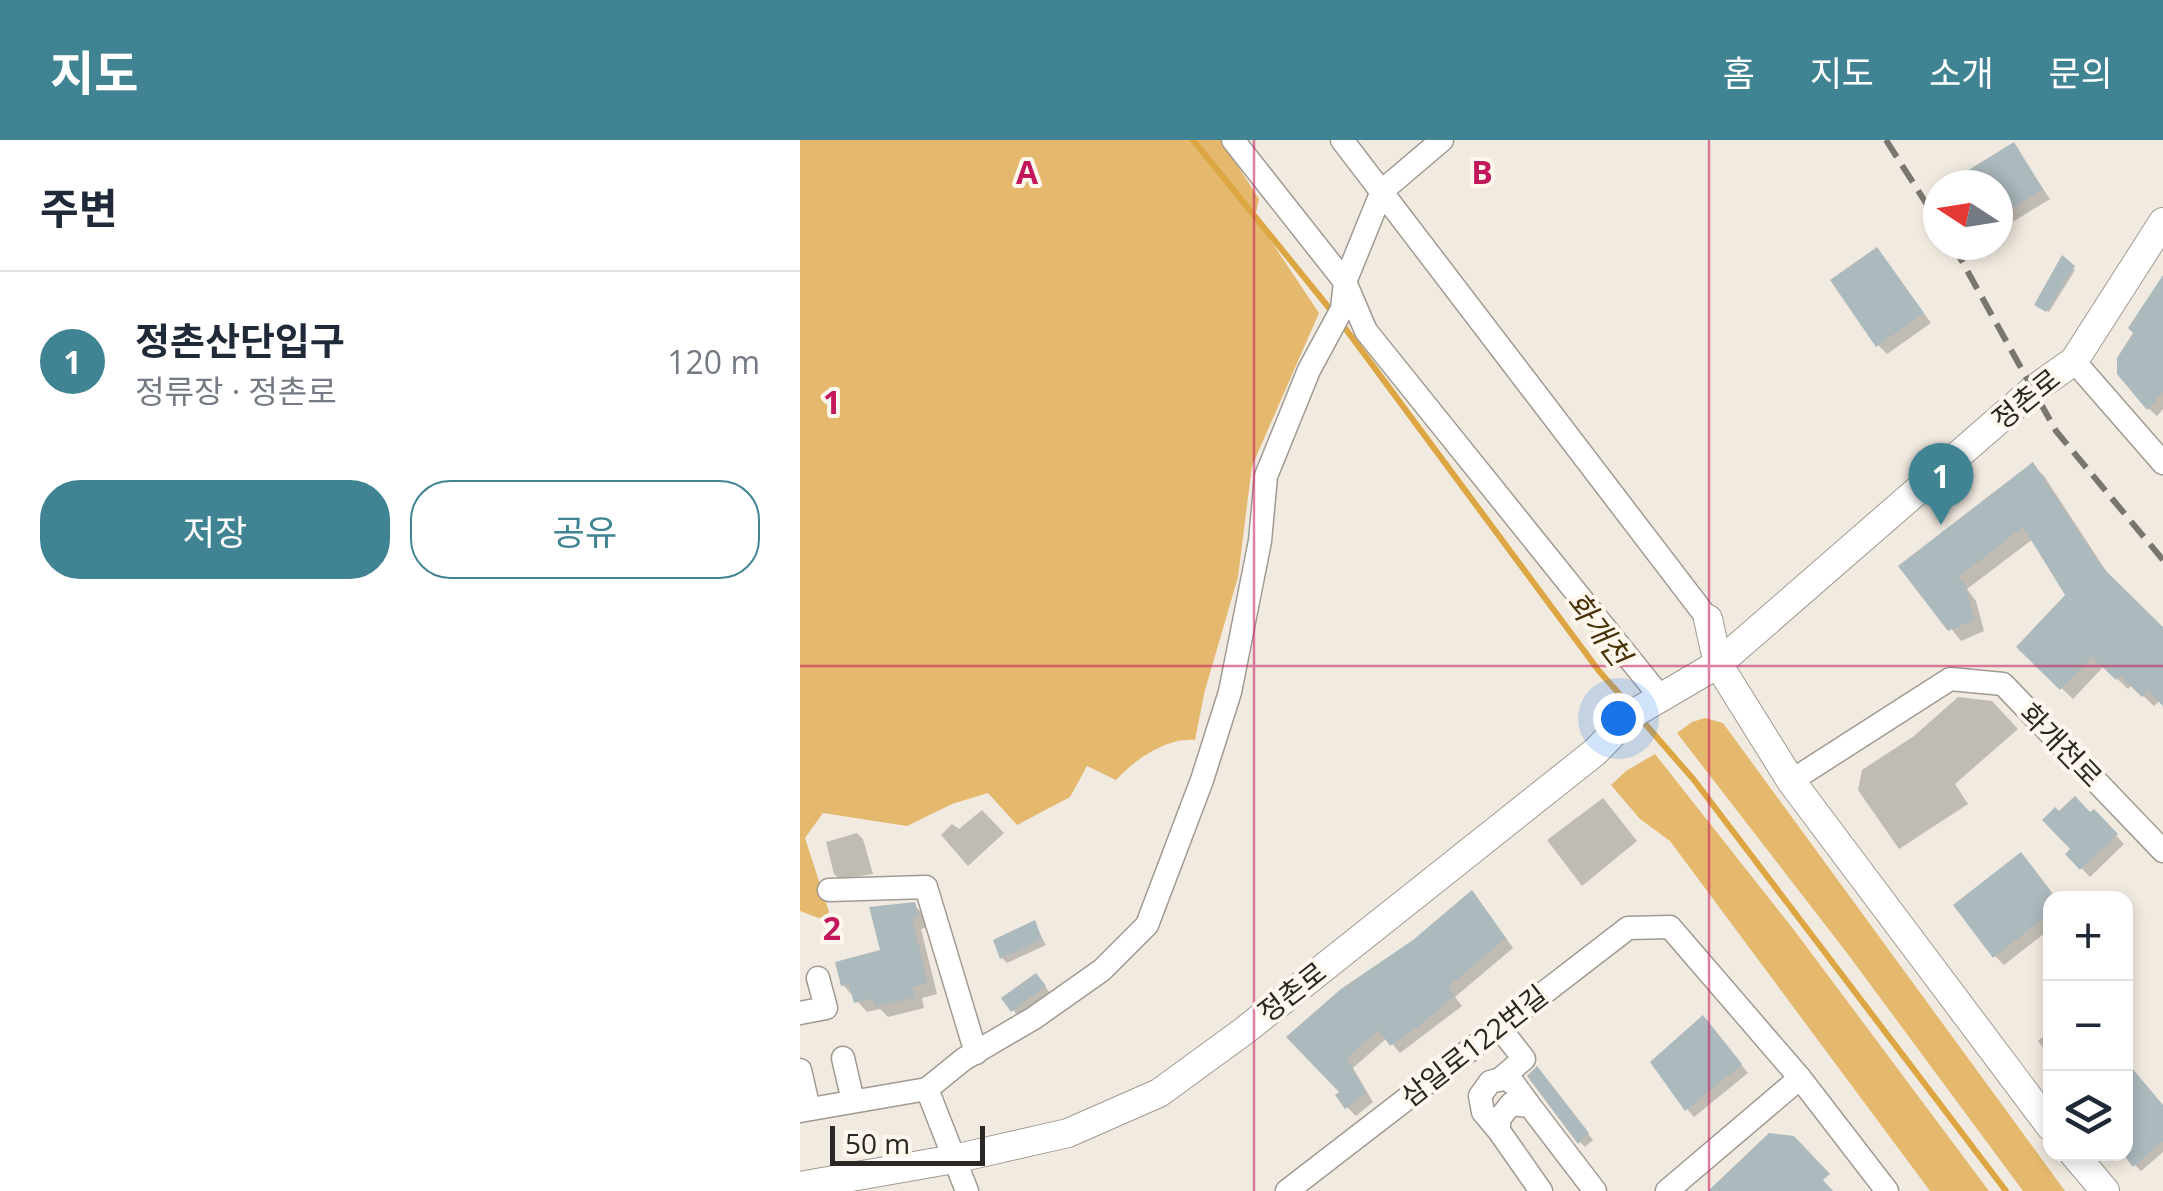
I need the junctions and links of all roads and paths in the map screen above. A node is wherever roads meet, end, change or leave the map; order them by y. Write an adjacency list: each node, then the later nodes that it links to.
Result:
1 (1233, 140): 6 (street)
2 (1342, 140): 4 (street)
3 (1442, 140): 4 (street)
4 (1382, 191): 6 (street); 9 (street)
5 (2163, 222): 7 (main road, 정촌로)
6 (1346, 282): 11 (street); 18 (street)
7 (2074, 360): 8 (street); 10 (main road, 정촌로)
8 (2163, 463)
9 (1708, 620): 10 (main road)
10 (1718, 664): 11 (main road, 정촌로); 12 (main road)
11 (1647, 706): 29 (main road, 정촌로)
12 (1790, 780): 13 (street, 화개천로); 27 (main road)
13 (2163, 851)
14 (829, 890): 18 (street)
15 (818, 978): 16 (street)
16 (800, 1012)
17 (1499, 1027): 21 (street, 삼일로122번길); 22 (street); 35 (street, 삼일로122번길)
18 (976, 1053): 23 (street)
19 (842, 1058): 24 (street)
20 (800, 1070): 26 (street)
21 (1800, 1078): 37 (street); 38 (street)
22 (1500, 1080): 25 (street); 28 (street)
23 (928, 1089): 24 (street); 29 (street)
24 (852, 1101): 26 (street)
25 (1530, 1106): 28 (street); 31 (street)
26 (804, 1110)
27 (2043, 1117)
28 (1499, 1131): 33 (street)
29 (954, 1159): 32 (main road, 정촌로); 34 (street)
30 (2080, 1161): 39 (main road)
31 (1578, 1181): 36 (street)
32 (800, 1186)
33 (1533, 1188)
34 (968, 1191)
35 (1286, 1191)
36 (1595, 1191)
37 (1667, 1191)
38 (1887, 1191)
39 (2105, 1191)

